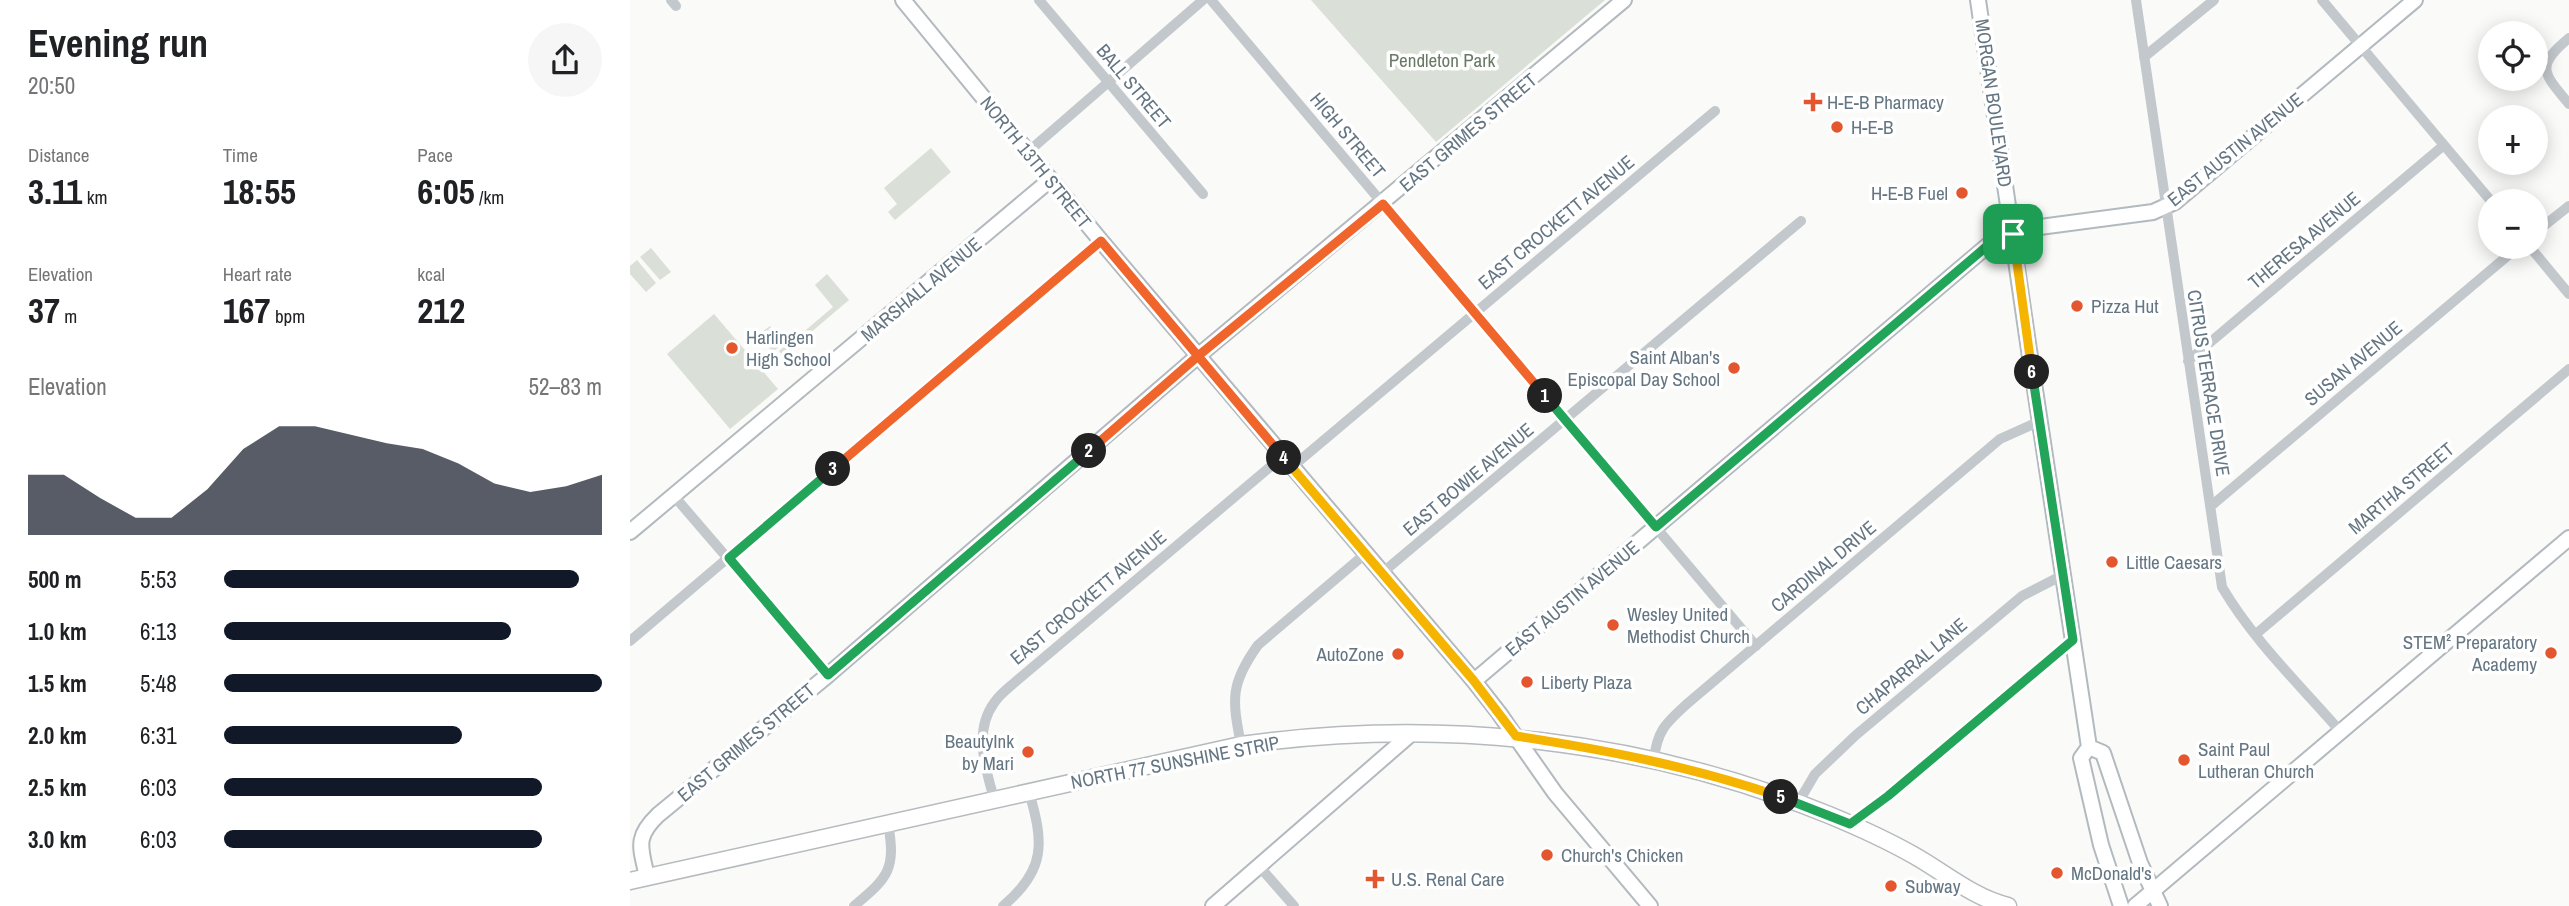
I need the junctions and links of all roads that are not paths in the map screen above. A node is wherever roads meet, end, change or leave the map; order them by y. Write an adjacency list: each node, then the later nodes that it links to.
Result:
1 (903, 0): 18 (street, NORTH 13TH STREET)
2 (1039, 0): 14 (street, BALL STREET)
3 (1203, 0): 14 (street)
4 (1211, 0): 22 (street, HIGH STREET)
5 (1624, 0): 22 (street, EAST GRIMES STREET)
6 (1978, 0): 27 (street, MORGAN BOULEVARD)
7 (2136, 0): 13 (street, CITRUS TERRACE DRIVE)
8 (2214, 0): 13 (street)
9 (2322, 0): 12 (street)
10 (2415, 0): 12 (street, EAST AUSTIN AVENUE)
11 (2569, 38): 15 (street)
12 (2360, 47): 17 (street); 24 (street, EAST AUSTIN AVENUE)
13 (2144, 57): 24 (street, CITRUS TERRACE DRIVE)
14 (1108, 83): 18 (street); 21 (street, BALL STREET)
15 (2569, 104)
16 (1715, 111): 32 (street, EAST CROCKETT AVENUE)
17 (2444, 145): 20 (street); 34 (street, THERESA AVENUE)
18 (1029, 151): 19 (street, NORTH 13TH STREET)
19 (1050, 180): 28 (street, NORTH 13TH STREET); 39 (street, MARSHALL AVENUE)
20 (2481, 189)
21 (1203, 194)
22 (1383, 204): 32 (street, HIGH STREET); 33 (street, EAST GRIMES STREET)
23 (2569, 206): 26 (street)
24 (2165, 207): 27 (street, EAST AUSTIN AVENUE); 34 (street, CITRUS TERRACE DRIVE)
25 (1801, 221): 36 (street, EAST BOWIE AVENUE)
26 (2548, 223)
27 (2013, 234): 37 (street, MORGAN BOULEVARD); 41 (street, EAST AUSTIN AVENUE)
28 (1101, 241): 33 (street, NORTH 13TH STREET); 45 (street)
29 (2504, 259): 40 (street, SUSAN AVENUE)
30 (2540, 259): 31 (street)
31 (2569, 294)
32 (1475, 313): 36 (street, HIGH STREET); 38 (street, EAST CROCKETT AVENUE)
33 (1198, 356): 38 (street, NORTH 13TH STREET); 52 (street, EAST GRIMES STREET)
34 (2188, 361): 40 (street, CITRUS TERRACE DRIVE)
35 (2569, 369): 48 (street, MARTHA STREET)
36 (1566, 420): 41 (street, HIGH STREET); 46 (street, EAST BOWIE AVENUE)
37 (2040, 421): 47 (street, MORGAN BOULEVARD); 51 (street, CARDINAL DRIVE)
38 (1287, 462): 44 (street, NORTH 13TH STREET); 61 (street, EAST CROCKETT AVENUE)
39 (674, 496): 42 (street, MARSHALL AVENUE); 45 (street)
40 (2211, 506): 48 (street, CITRUS TERRACE DRIVE)
41 (1656, 527): 51 (street, HIGH STREET); 53 (street, EAST AUSTIN AVENUE)
42 (630, 532)
43 (2569, 538): 54 (street)
44 (1365, 554): 46 (street, NORTH 13TH STREET); 57 (street)
45 (729, 558): 50 (street); 52 (street)
46 (1382, 573): 53 (street, NORTH 13TH STREET)
47 (2063, 575): 49 (street, MORGAN BOULEVARD); 62 (street, CHAPARRAL LANE)
48 (2256, 634): 54 (street, CITRUS TERRACE DRIVE)
49 (2073, 640): 58 (street, MORGAN BOULEVARD); 64 (street)
50 (630, 641)
51 (1756, 646): 59 (street, CARDINAL DRIVE)
52 (828, 675): 66 (street, EAST GRIMES STREET)
53 (1474, 681): 56 (street, NORTH 13TH STREET)
54 (2340, 731): 68 (street)
55 (1412, 733): 56 (main road, NORTH 77 SUNSHINE STRIP); 57 (main road, NORTH 77 SUNSHINE STRIP); 65 (street)
56 (1516, 736): 59 (main road, NORTH 77 SUNSHINE STRIP); 74 (street, NORTH 13TH STREET)
57 (1241, 745): 60 (main road, NORTH 77 SUNSHINE STRIP)
58 (2090, 747): 68 (street, MORGAN BOULEVARD); 76 (street, MORGAN BOULEVARD)
59 (1654, 760): 62 (main road, NORTH 77 SUNSHINE STRIP)
60 (1029, 792): 61 (main road, NORTH 77 SUNSHINE STRIP); 71 (street)
61 (995, 799): 63 (main road, NORTH 77 SUNSHINE STRIP)
62 (1798, 803): 64 (main road, NORTH 77 SUNSHINE STRIP)
63 (888, 823): 66 (main road, NORTH 77 SUNSHINE STRIP); 70 (street)
64 (1850, 824): 69 (main road, NORTH 77 SUNSHINE STRIP)
65 (1259, 866): 72 (street); 73 (street)
66 (647, 877): 67 (main road, NORTH 77 SUNSHINE STRIP)
67 (630, 881)
68 (2153, 891): 77 (street); 78 (street, MORGAN BOULEVARD)
69 (1992, 904): 75 (main road, NORTH 77 SUNSHINE STRIP)
70 (854, 906)
71 (1003, 906)
72 (1213, 906)
73 (1294, 906)
74 (1650, 906)
75 (2008, 906)
76 (2120, 906)
77 (2135, 906)
78 (2160, 906)

